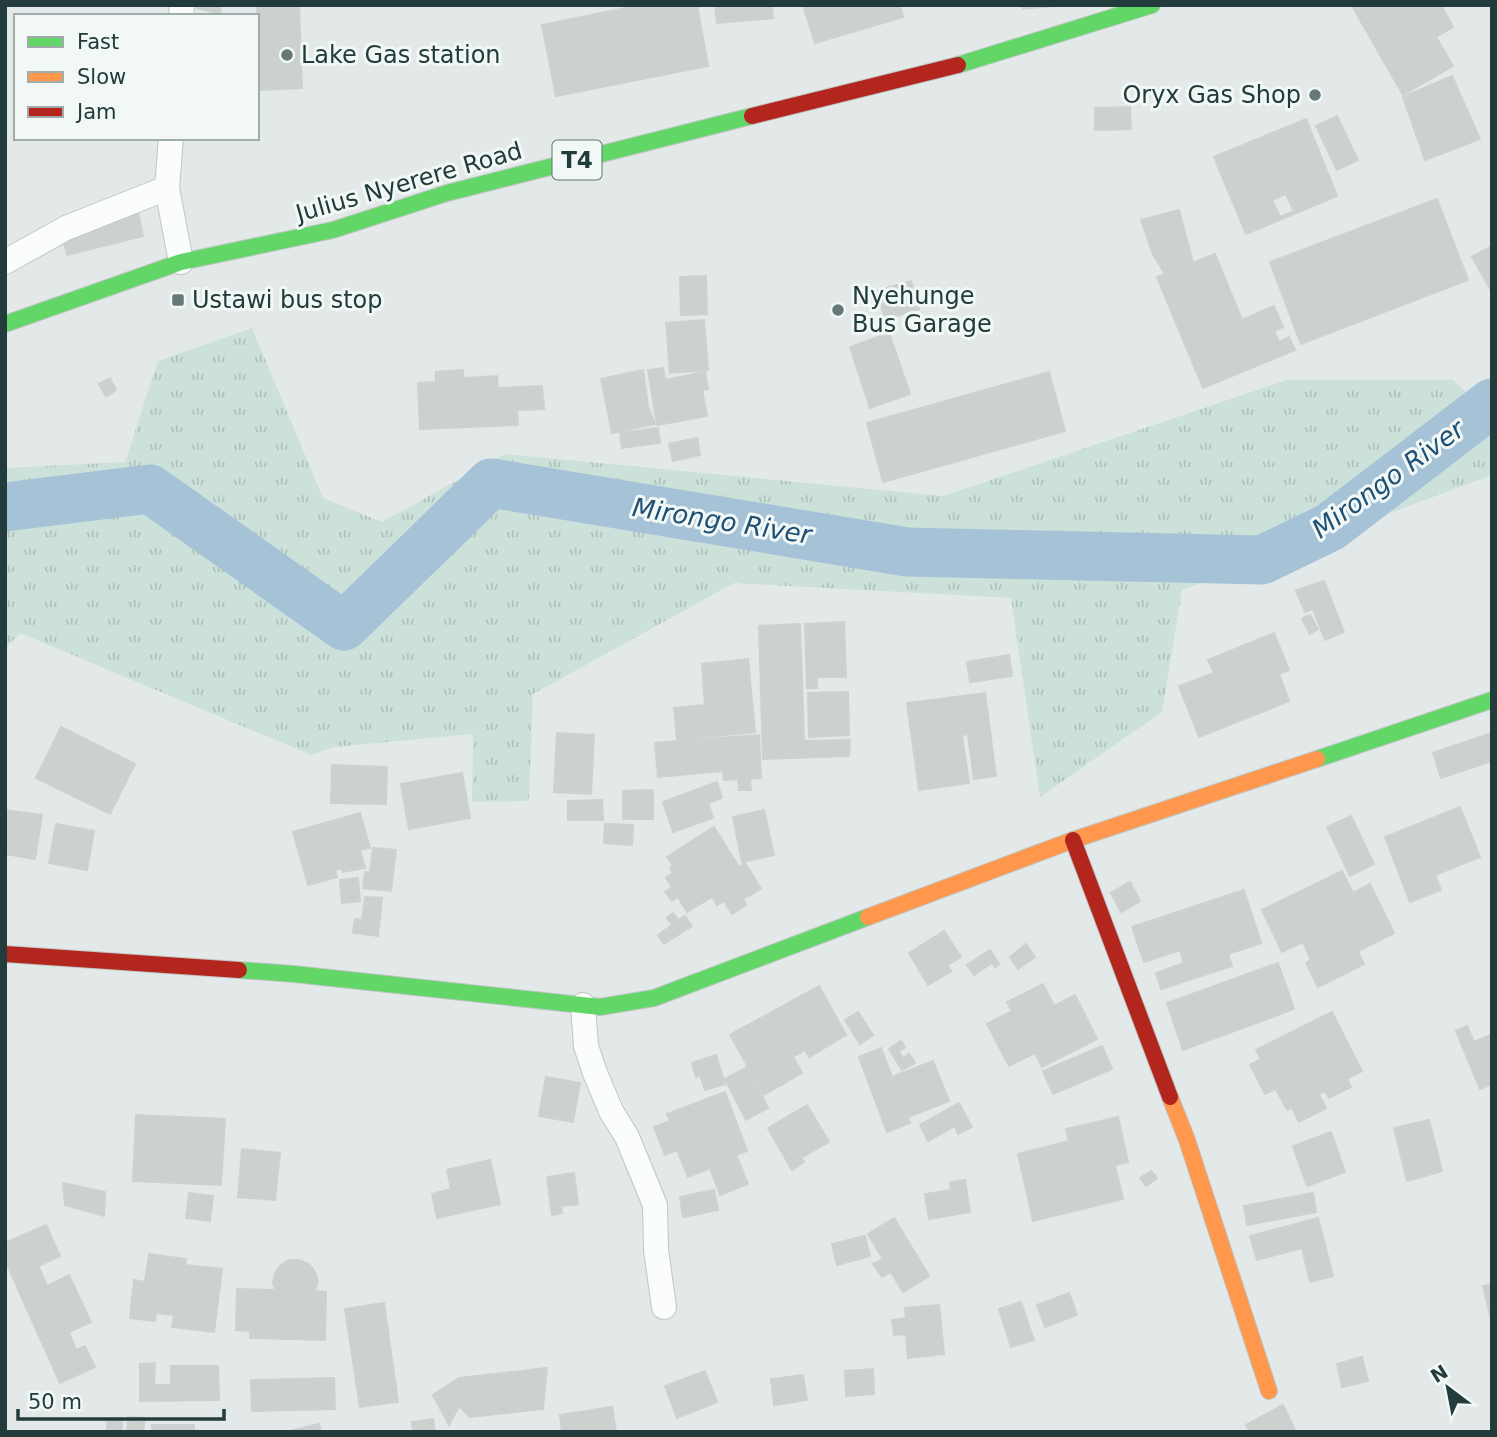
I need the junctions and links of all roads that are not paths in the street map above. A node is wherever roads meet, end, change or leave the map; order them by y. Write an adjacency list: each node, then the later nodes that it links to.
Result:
1 (1152, 5): 5 (main road, Julius Nyerere Road / T4)
2 (171, 140): 3 (street)
3 (167, 188): 4 (street); 5 (street)
4 (5, 262)
5 (181, 262): 6 (main road, Julius Nyerere Road / T4)
6 (5, 324)
7 (1492, 700): 8 (main road)
8 (1073, 840): 10 (main road); 12 (main road)
9 (5, 954): 10 (main road)
10 (583, 1005): 11 (street)
11 (664, 1307)
12 (1269, 1391)

